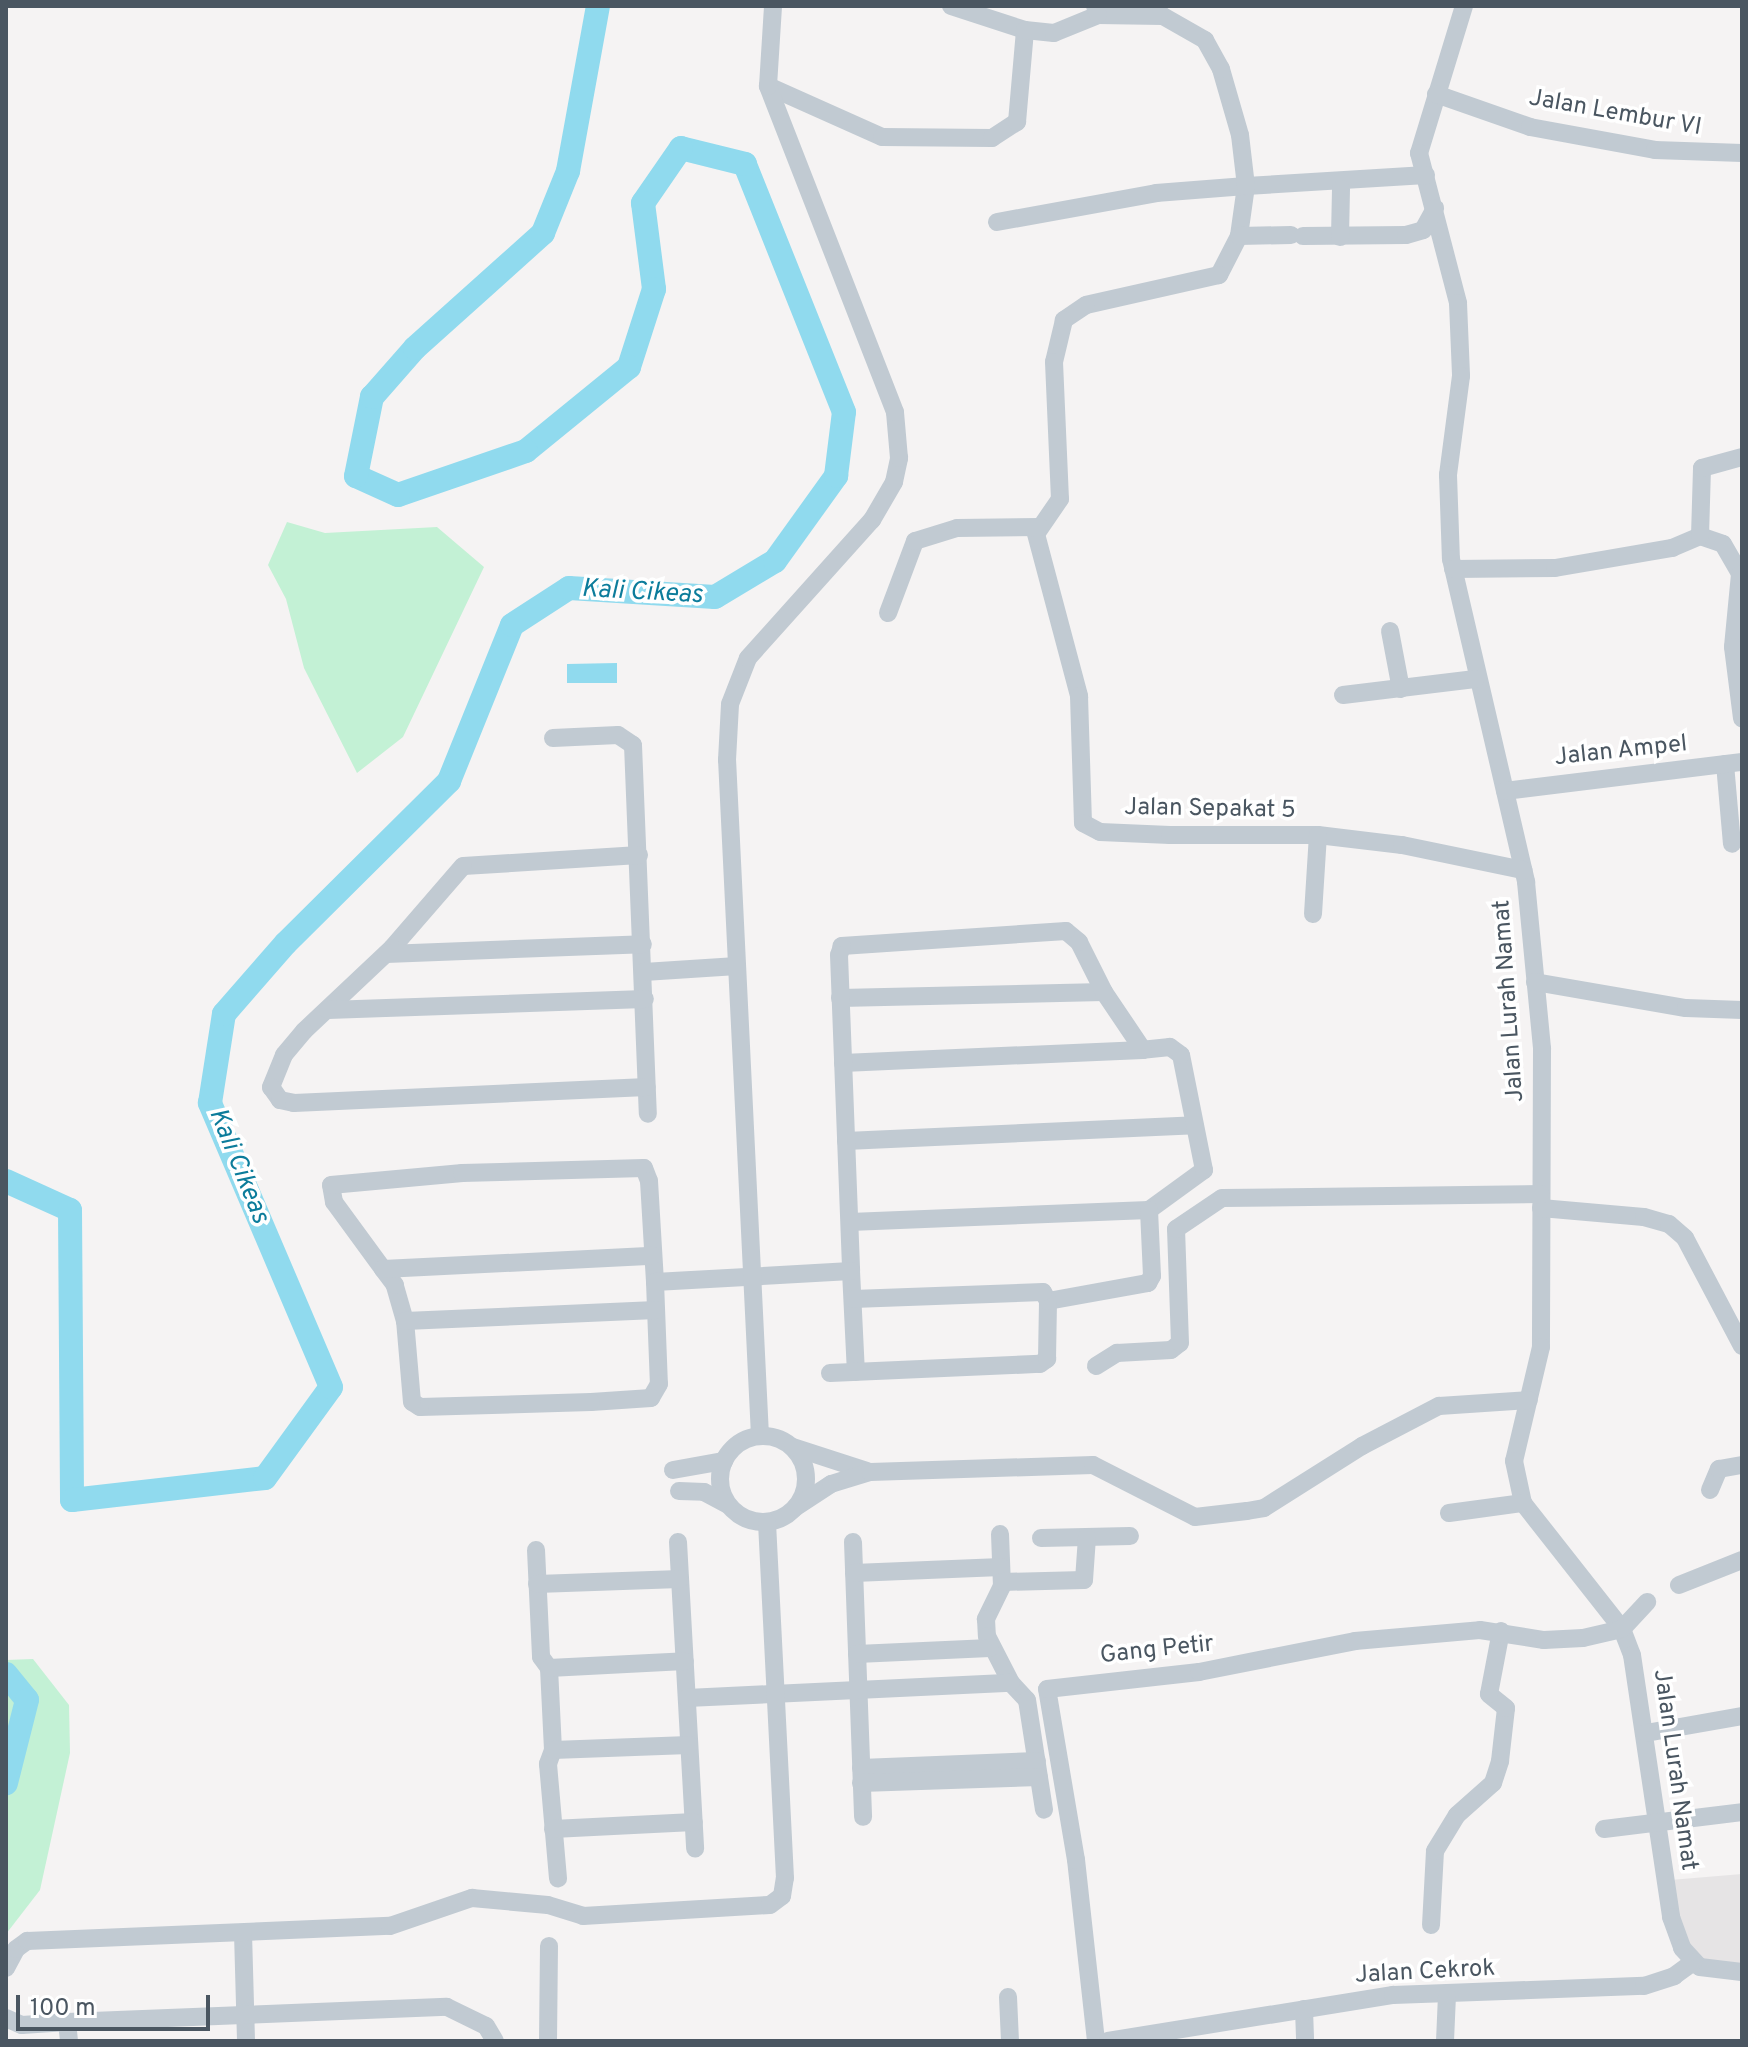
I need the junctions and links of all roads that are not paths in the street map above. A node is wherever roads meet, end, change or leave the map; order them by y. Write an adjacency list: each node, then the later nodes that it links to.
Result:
1 (773, 6): 7 (street)
2 (951, 6): 5 (street)
3 (1464, 6): 8 (street, Jalan Lurah Namat)
4 (1096, 11): 6 (street); 11 (street)
5 (985, 13): 6 (street)
6 (1025, 30): 7 (street)
7 (768, 86): 37 (street)
8 (1436, 94): 9 (street, Jalan Lembur VI); 10 (street, Jalan Lurah Namat)
9 (1742, 153)
10 (1426, 175): 11 (street); 13 (street, Jalan Lurah Namat)
11 (1246, 186): 14 (street); 15 (street)
12 (1341, 189): 16 (street)
13 (1435, 208): 16 (street); 20 (street, Jalan Lurah Namat)
14 (997, 222)
15 (1239, 236): 16 (street); 18 (street)
16 (1340, 237)
17 (1742, 457): 19 (street)
18 (1040, 527): 21 (street); 30 (street, Jalan Sepakat 5)
19 (1700, 536): 20 (street); 26 (street)
20 (1453, 569): 23 (street, Jalan Lurah Namat)
21 (888, 613)
22 (1390, 631): 24 (street)
23 (1475, 679): 24 (street); 29 (street, Jalan Lurah Namat)
24 (1401, 689): 25 (street)
25 (1343, 695)
26 (1742, 718)
27 (553, 738): 32 (street)
28 (1733, 763): 29 (street, Jalan Ampel); 31 (street)
29 (1505, 791): 33 (street, Jalan Lurah Namat)
30 (1318, 835): 33 (street, Jalan Sepakat 5); 34 (street)
31 (1732, 844)
32 (639, 855): 35 (street); 36 (street)
33 (1523, 870): 39 (street, Jalan Lurah Namat)
34 (1313, 914)
35 (643, 944): 36 (street); 38 (street)
36 (386, 954): 43 (street)
37 (737, 966): 38 (street); 57 (street)
38 (644, 972): 42 (street)
39 (1535, 982): 44 (street); 51 (street, Jalan Lurah Namat)
40 (1104, 992): 41 (street); 41 (street); 45 (street)
41 (840, 998): 46 (street)
42 (645, 999): 43 (street); 47 (street)
43 (328, 1010): 47 (street)
44 (1742, 1010)
45 (1143, 1050): 46 (street); 49 (street)
46 (843, 1063): 50 (street)
47 (647, 1087): 48 (street)
48 (648, 1114)
49 (1195, 1125): 50 (street); 52 (street)
50 (846, 1141): 53 (street)
51 (1541, 1201): 63 (street); 64 (street); 67 (street, Jalan Lurah Namat)
52 (1149, 1210): 53 (street); 60 (street)
53 (850, 1222): 56 (street)
54 (653, 1256): 55 (street); 55 (street); 58 (street)
55 (383, 1269): 62 (street)
56 (851, 1271): 57 (street); 59 (street)
57 (754, 1277): 58 (street); 68 (street)
58 (655, 1282): 61 (street)
59 (853, 1299): 60 (street); 65 (street)
60 (1048, 1301): 65 (street)
61 (656, 1310): 62 (street); 62 (street)
62 (405, 1321)
63 (1742, 1346)
64 (1096, 1366)
65 (856, 1372): 66 (street)
66 (830, 1373)
67 (1529, 1400): 73 (street); 76 (street, Jalan Lurah Namat)
68 (760, 1436): 69 (street); 70 (street)
69 (792, 1447): 73 (street); 78 (street)
70 (724, 1461): 72 (street); 77 (street)
71 (1742, 1465): 74 (street)
72 (673, 1470)
73 (870, 1472): 78 (street)
74 (1710, 1490)
75 (679, 1491): 77 (street)
76 (1523, 1503): 79 (street); 95 (street, Jalan Lurah Namat)
77 (727, 1504): 80 (street)
78 (796, 1507): 80 (street)
79 (1449, 1513)
80 (767, 1522): 103 (street)
81 (1000, 1534): 90 (street)
82 (1130, 1536): 83 (street)
83 (1087, 1537): 84 (street); 90 (street)
84 (1041, 1538)
85 (678, 1542): 91 (street)
86 (853, 1542): 89 (street)
87 (536, 1550): 92 (street)
88 (1742, 1560): 93 (street)
89 (854, 1573): 90 (street); 98 (street)
90 (1002, 1575): 97 (street)
91 (680, 1579): 92 (street); 99 (street)
92 (537, 1584): 100 (street)
93 (1679, 1585)
94 (1647, 1602): 95 (street)
95 (1622, 1629): 96 (street, Gang Petir); 106 (street, Jalan Lurah Namat)
96 (1501, 1631): 120 (street); 136 (street, Gang Petir)
97 (990, 1648): 98 (street); 101 (street)
98 (857, 1654): 102 (street)
99 (685, 1661): 100 (street); 104 (street)
100 (549, 1668): 108 (street)
101 (1011, 1683): 102 (street); 109 (street)
102 (858, 1691): 103 (street); 110 (street)
103 (776, 1695): 104 (street); 121 (street)
104 (687, 1698): 107 (street)
105 (1742, 1716): 106 (street)
106 (1646, 1733): 115 (street, Jalan Lurah Namat)
107 (689, 1745): 108 (street); 114 (street)
108 (553, 1750): 116 (street)
109 (1038, 1769): 110 (street); 111 (street)
110 (861, 1775): 113 (street)
111 (1044, 1810)
112 (1742, 1812): 115 (street)
113 (863, 1817)
114 (694, 1822): 116 (street); 118 (street)
115 (1658, 1824): 117 (street); 123 (street, Jalan Lurah Namat)
116 (553, 1829): 119 (street)
117 (1604, 1829)
118 (695, 1849)
119 (558, 1879)
120 (1431, 1925)
121 (243, 1933): 124 (street); 129 (street)
122 (549, 1946): 134 (street)
123 (1693, 1962): 125 (street); 126 (street, Jalan Cekrok)
124 (6, 1968)
125 (1742, 1972)
126 (1447, 1996): 128 (street, Jalan Cekrok); 139 (street)
127 (1008, 1997): 135 (street)
128 (1304, 2009): 137 (street, Jalan Cekrok); 138 (street)
129 (246, 2015): 131 (street); 132 (street); 133 (street)
130 (6, 2018): 131 (street)
131 (68, 2032)
132 (246, 2041)
133 (495, 2041)
134 (548, 2041)
135 (1010, 2041)
136 (1096, 2041)
137 (1108, 2041)
138 (1305, 2041)
139 (1445, 2041)

